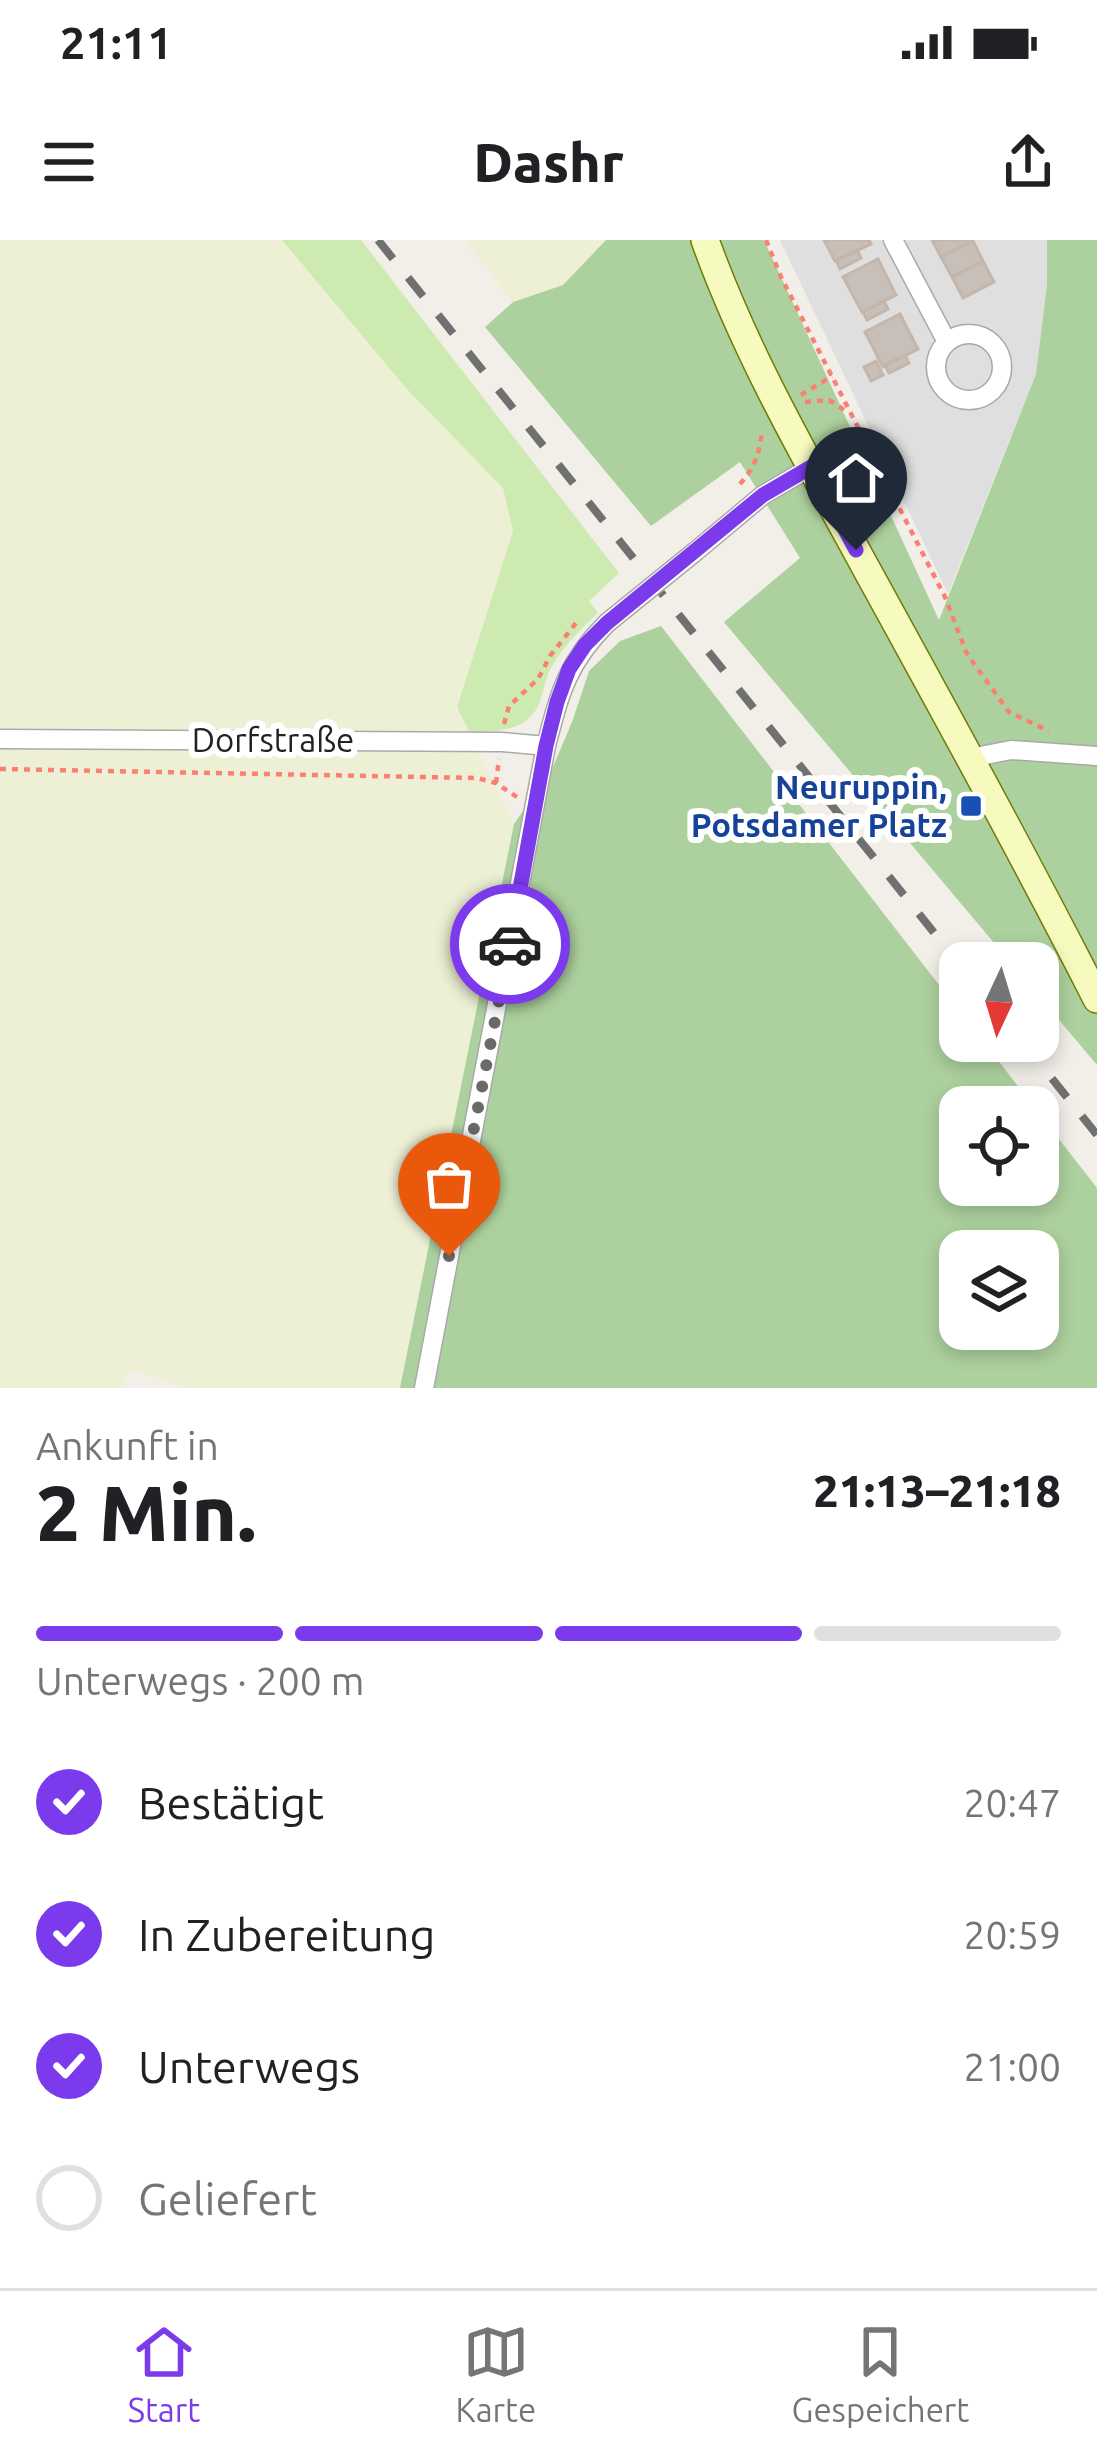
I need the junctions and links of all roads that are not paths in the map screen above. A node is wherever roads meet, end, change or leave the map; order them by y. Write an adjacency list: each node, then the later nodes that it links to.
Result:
1 (705, 240): 4 (main road)
2 (893, 240): 3 (street)
3 (947, 342)
4 (811, 467): 6 (street, bridge); 8 (main road)
5 (0, 739): 6 (street, Dorfstraße)
6 (546, 746): 10 (street)
7 (1097, 756): 8 (street)
8 (970, 758): 9 (main road)
9 (1097, 999)
10 (424, 1388)

